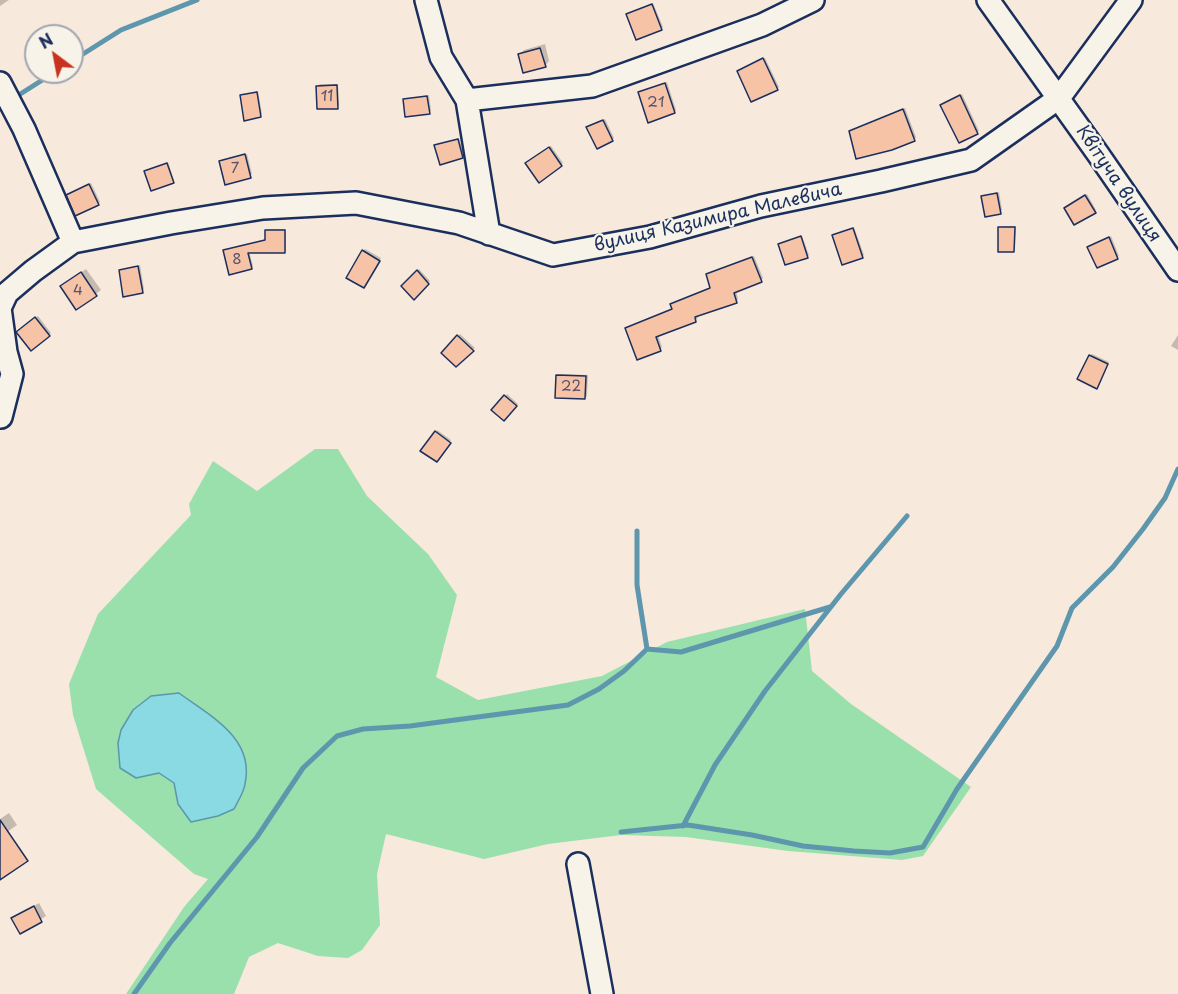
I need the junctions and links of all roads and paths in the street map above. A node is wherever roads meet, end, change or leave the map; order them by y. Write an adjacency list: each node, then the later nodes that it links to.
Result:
1 (426, 0): 7 (street)
2 (813, 0): 7 (street)
3 (988, 0): 6 (street, Квітуча вулиця)
4 (1131, 0): 6 (street)
5 (0, 83): 9 (street)
6 (1059, 98): 8 (street, вулиця Казимира Малевича); 10 (street, Квітуча вулиця)
7 (467, 100): 8 (street)
8 (489, 234): 9 (street, вулиця Казимира Малевича)
9 (73, 242): 11 (street, вулиця Казимира Малевича)
10 (1178, 270)
11 (1, 417)
12 (578, 864): 13 (street)
13 (602, 994)

